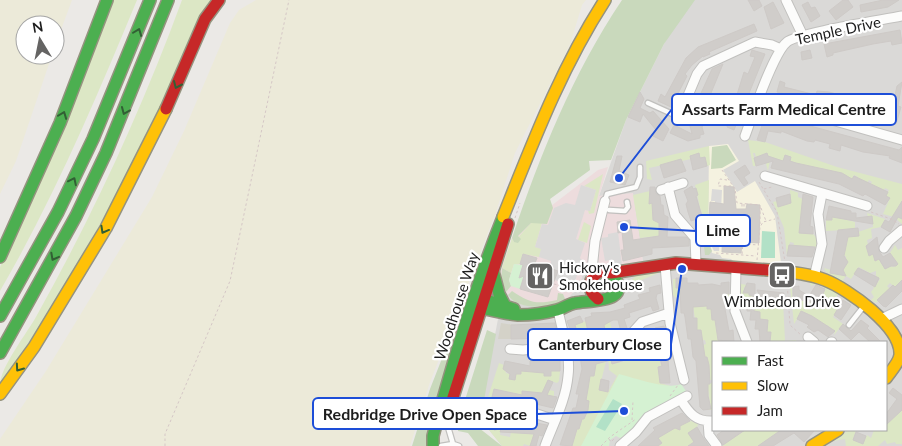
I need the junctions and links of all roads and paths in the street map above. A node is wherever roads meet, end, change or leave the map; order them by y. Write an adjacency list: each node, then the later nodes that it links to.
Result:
1 (106, 0): 46 (main road, one-way to 1)
2 (150, 0): 70 (main road, one-way to 2)
3 (168, 0): 77 (main road, one-way to 77)
4 (219, 0): 11 (main road)
5 (226, 0): 11 (main road)
6 (290, 0): 93 (path)
7 (605, 0): 20 (main road, Woodhouse Way)
8 (786, 0): 10 (street)
9 (902, 16): 10 (street, Temple Drive)
10 (803, 36): 12 (street, Temple Drive)
11 (197, 40): 81 (main road, one-way to 81)
12 (781, 50): 13 (street, Temple Drive); 15 (street)
13 (758, 100): 16 (street, Temple Drive); 17 (street)
14 (648, 103): 15 (lane)
15 (679, 117)
16 (745, 136)
17 (902, 140)
18 (640, 167): 31 (lane)
19 (722, 170): 22 (path)
20 (520, 178): 53 (main road, Woodhouse Way); 57 (main road, Woodhouse Way)
21 (761, 178): 24 (street); 24 (path)
22 (728, 180): 25 (path); 25 (path)
23 (683, 183): 47 (street)
24 (770, 185): 26 (street); 52 (path)
25 (733, 188): 29 (path)
26 (822, 194): 33 (street); 55 (street)
27 (521, 197): 37 (path)
28 (627, 202): 31 (lane)
29 (743, 203): 30 (path); 32 (path); 34 (path)
30 (760, 205): 36 (path); 38 (path)
31 (606, 206): 42 (street)
32 (746, 206)
33 (860, 208): 39 (path)
34 (742, 209)
35 (776, 219): 36 (path)
36 (766, 221): 38 (path)
37 (513, 224)
38 (760, 227): 41 (path)
39 (902, 230): 40 (street)
40 (885, 241)
41 (759, 245): 44 (path); 45 (path)
42 (594, 249): 54 (street); 56 (street)
43 (716, 253): 44 (path)
44 (742, 254): 45 (path)
45 (757, 256): 48 (path)
46 (0, 257)
47 (696, 264): 49 (main road); 50 (main road)
48 (756, 264)
49 (665, 265): 51 (main road); 69 (street)
50 (736, 268): 52 (main road); 74 (street)
51 (637, 270): 54 (main road); 59 (main road)
52 (786, 271): 55 (main road); 73 (path)
53 (493, 272): 62 (main road, Woodhouse Way); 65 (main road)
54 (608, 272): 56 (main road); 59 (main road)
55 (814, 277): 64 (main road)
56 (590, 282): 61 (main road); 63 (main road)
57 (476, 284): 62 (main road); 88 (main road, Woodhouse Way)
58 (554, 284): 60 (path)
59 (618, 284): 61 (main road)
60 (558, 286)
61 (598, 299): 63 (main road)
62 (481, 303): 65 (main road); 68 (main road); 83 (main road, Woodhouse Way); 88 (main road)
63 (573, 303): 67 (main road)
64 (865, 304): 71 (main road); 72 (lane)
65 (505, 306): 68 (main road)
66 (902, 309): 71 (street)
67 (558, 310): 68 (main road); 75 (street)
68 (535, 313)
69 (669, 313): 75 (street); 80 (street)
70 (0, 316)
71 (883, 318): 78 (main road)
72 (849, 325)
73 (811, 340)
74 (747, 341)
75 (566, 348): 76 (street); 85 (street)
76 (510, 349)
77 (0, 353)
78 (901, 359): 79 (main road)
79 (887, 377)
80 (684, 380)
81 (0, 394)
82 (633, 401): 86 (path)
83 (453, 412): 90 (lane); 90 (path); 94 (main road, Woodhouse Way)
84 (493, 413): 85 (street)
85 (555, 420): 96 (street)
86 (632, 421)
87 (711, 421): 91 (street); 97 (street)
88 (437, 424): 94 (main road, Woodhouse Way)
89 (836, 431): 98 (main road)
90 (451, 436): 92 (lane)
91 (616, 443)
92 (457, 445): 95 (lane)
93 (165, 446)
94 (434, 446)
95 (441, 446)
96 (545, 446)
97 (717, 446)
98 (812, 446)

